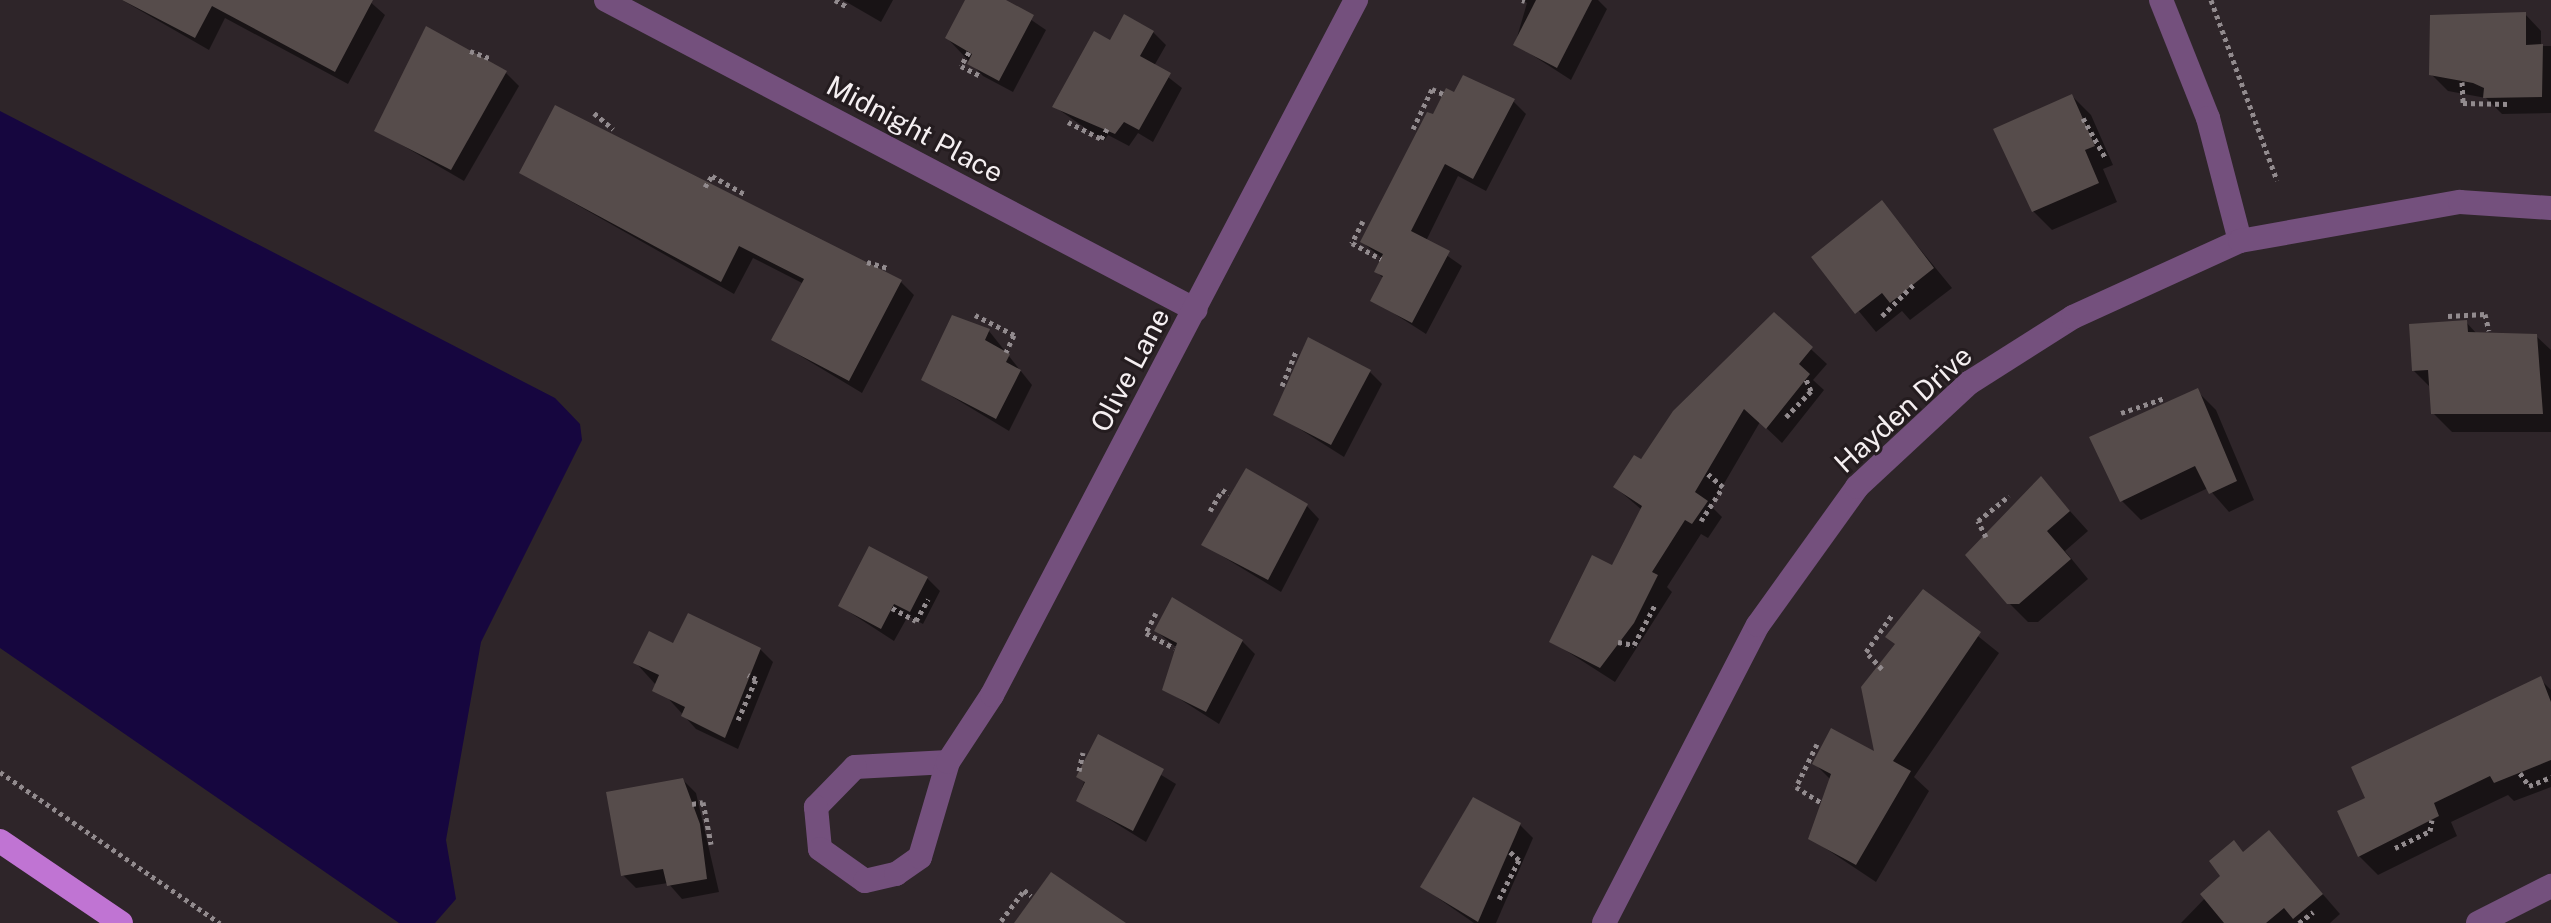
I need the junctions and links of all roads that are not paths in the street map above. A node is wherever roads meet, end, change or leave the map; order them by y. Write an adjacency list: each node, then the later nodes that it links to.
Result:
1 (606, 0): 6 (street, Midnight Place)
2 (1356, 0): 6 (street, Olive Lane)
3 (2161, 0): 5 (street)
4 (2551, 208): 5 (street, Hayden Drive)
5 (2240, 241): 11 (street, Hayden Drive)
6 (1196, 310): 7 (street, Olive Lane)
7 (948, 762): 7 (street, Olive Lane)
8 (0, 841): 10 (main road)
9 (2551, 886): 12 (street)
10 (121, 923)
11 (1604, 923)
12 (2478, 923)

